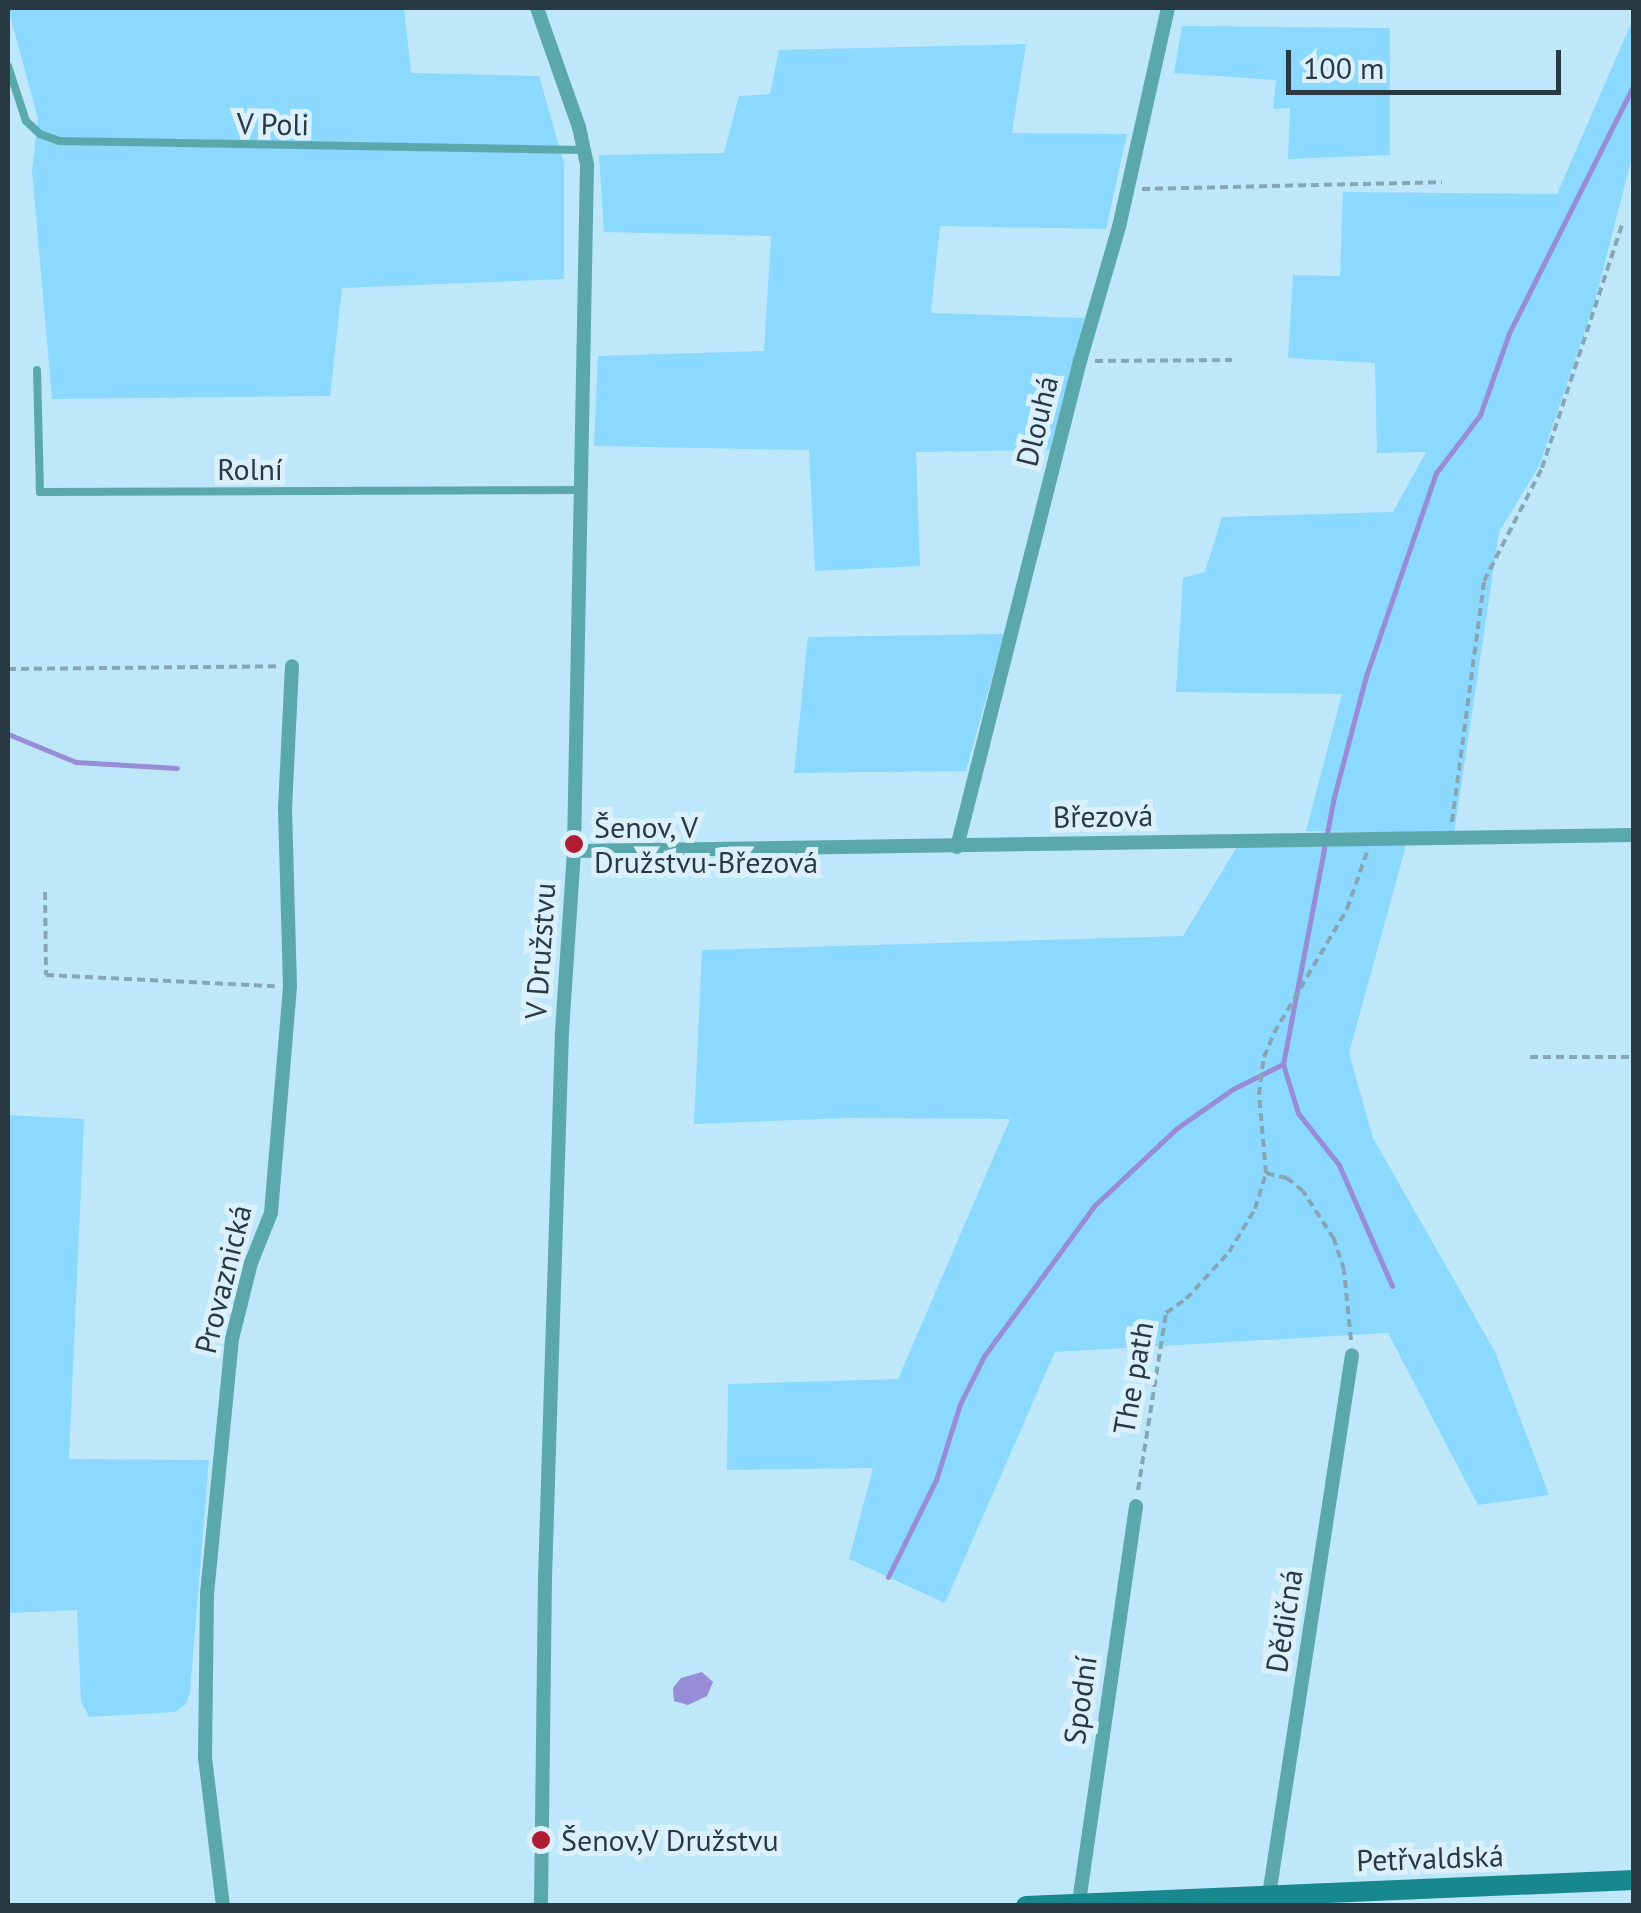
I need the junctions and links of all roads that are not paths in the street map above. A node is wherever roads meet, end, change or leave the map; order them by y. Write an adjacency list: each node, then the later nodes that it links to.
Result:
1 (537, 8): 4 (street, V Družstvu)
2 (1168, 8): 9 (street, Dlouhá)
3 (8, 66): 4 (lane, V Poli)
4 (584, 150): 6 (street, V Družstvu)
5 (37, 370): 6 (lane, Rolní)
6 (582, 490): 10 (street, V Družstvu)
7 (292, 666): 18 (street, Provaznická)
8 (1634, 834): 9 (street, Březová)
9 (957, 847): 10 (street, Březová)
10 (574, 851): 19 (street, V Družstvu)
11 (1352, 1355): 14 (street, Dědičná)
12 (1136, 1506): 17 (street, Spodní)
13 (1634, 1880): 15 (main road, Petřvaldská)
14 (1269, 1895): 15 (main road, Petřvaldská); 16 (main road, Petřvaldská)
15 (1448, 1897)
16 (1228, 1901): 17 (main road, Petřvaldská)
17 (1084, 1904): 20 (main road, Petřvaldská)
18 (222, 1906)
19 (541, 1906)
20 (1026, 1906)

